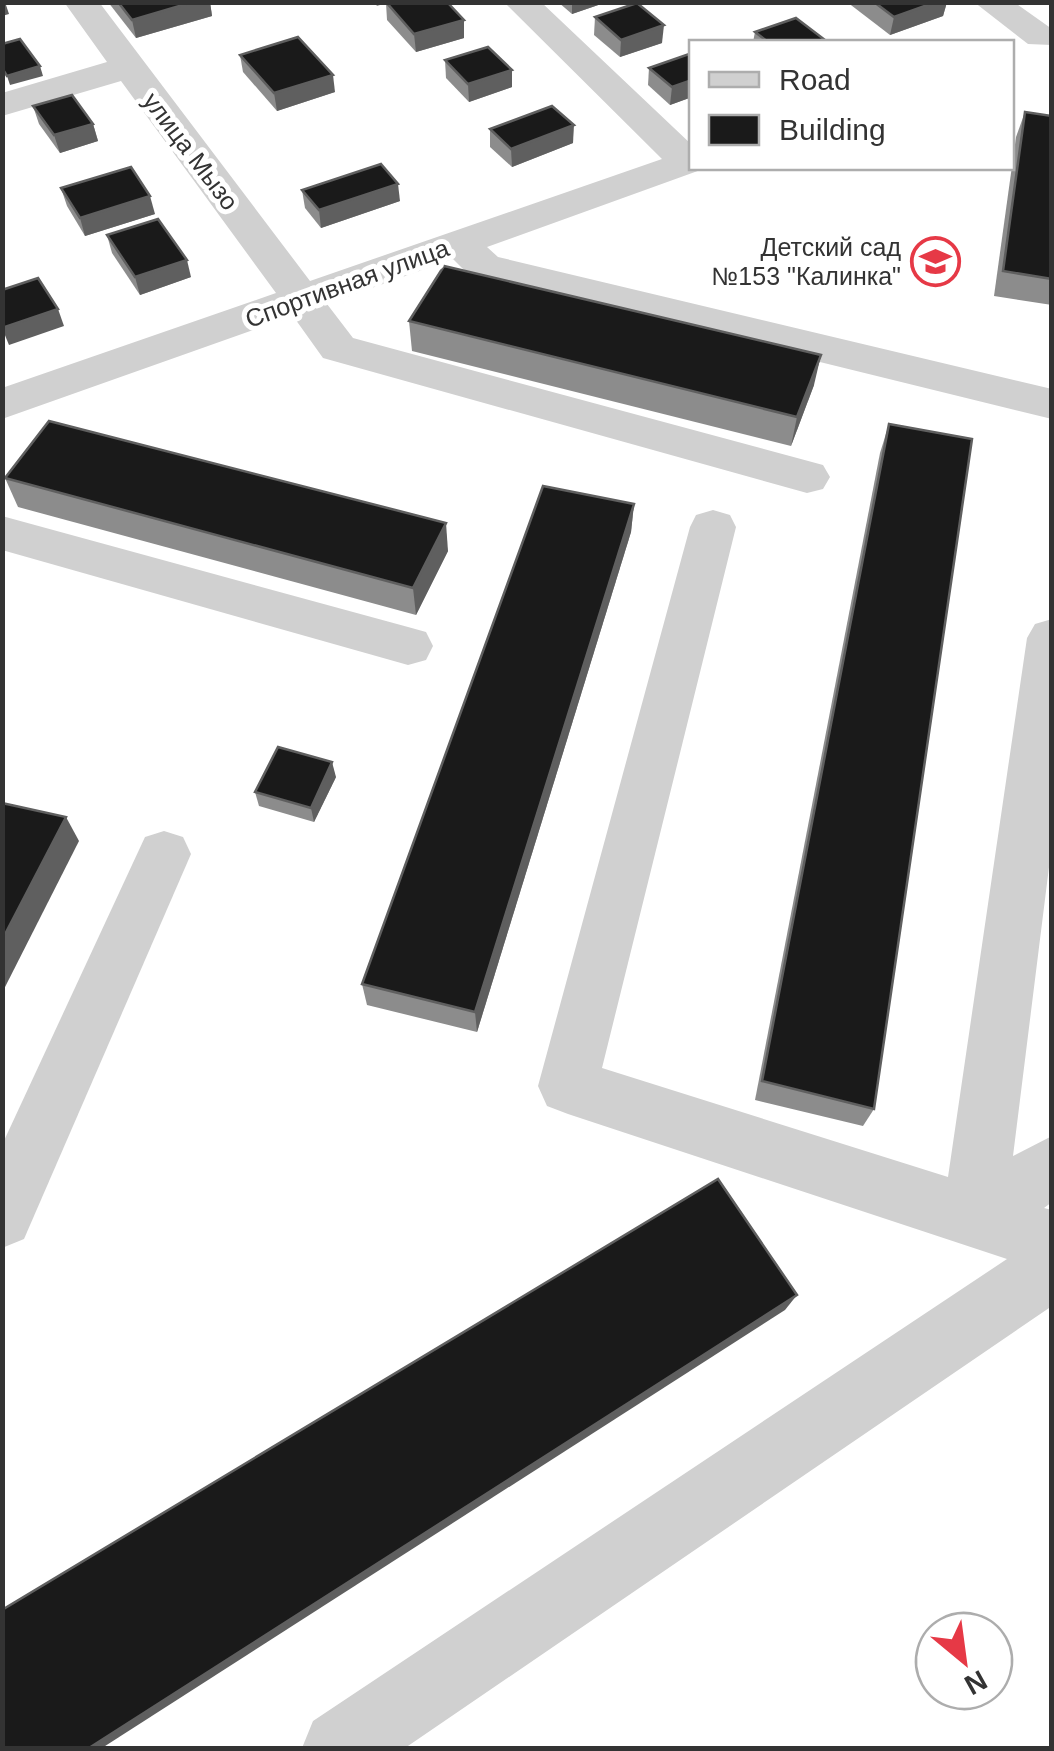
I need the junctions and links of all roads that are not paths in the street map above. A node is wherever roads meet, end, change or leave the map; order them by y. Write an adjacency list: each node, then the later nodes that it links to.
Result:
1 (81, 2): 5 (street, улица Мызо)
2 (521, 2): 7 (street)
3 (990, 2): 4 (street)
4 (1034, 40)
5 (129, 67): 6 (street); 9 (street, улица Мызо)
6 (2, 105)
7 (689, 161): 8 (street, Спортивная улица)
8 (460, 242): 9 (street, Спортивная улица); 11 (street)
9 (302, 298): 10 (street, Спортивная улица); 12 (street, улица Мызо)
10 (2, 404)
11 (1052, 404)
12 (807, 476)
13 (714, 527): 20 (street)
14 (2, 533): 16 (street)
15 (1052, 638): 20 (street)
16 (408, 646)
17 (164, 854): 19 (street)
18 (1052, 1166): 20 (street)
19 (2, 1217)
20 (974, 1217): 21 (street)
21 (1052, 1242)
22 (1052, 1267): 23 (street)
23 (340, 1748)

